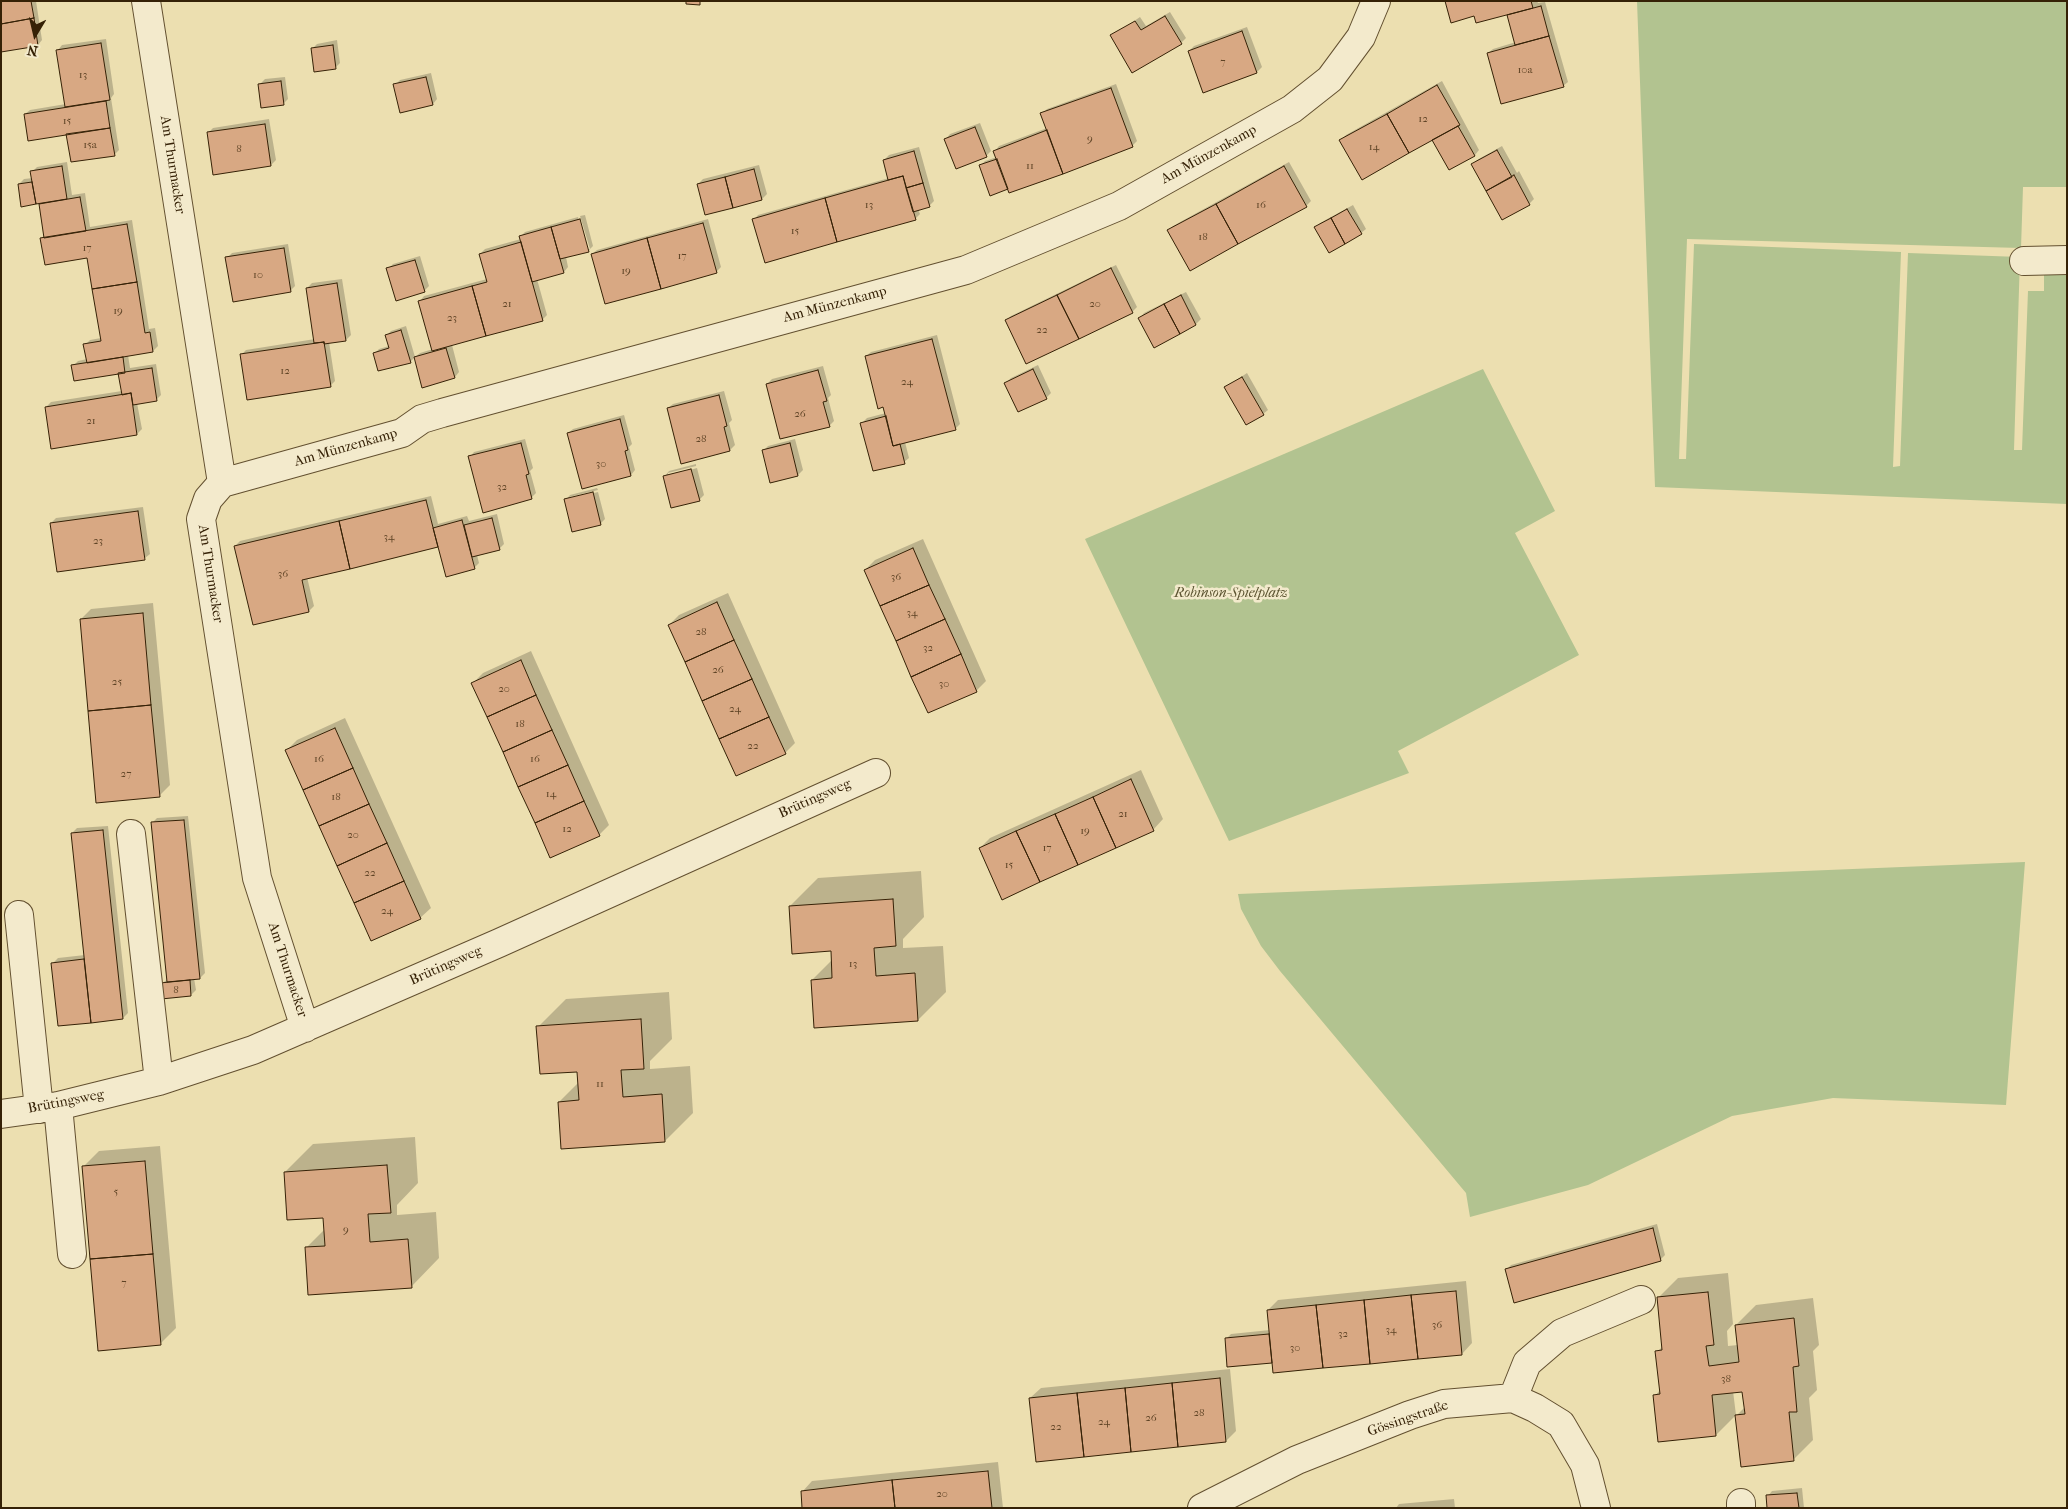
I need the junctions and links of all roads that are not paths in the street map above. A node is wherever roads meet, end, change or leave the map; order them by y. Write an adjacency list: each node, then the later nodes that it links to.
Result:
1 (146, 1): 5 (street, Am Thurmacker)
2 (1376, 1): 5 (street, Am Münzenkamp)
3 (2067, 260): 4 (street)
4 (2024, 261)
5 (222, 483): 9 (street, Am Thurmacker)
6 (876, 773): 9 (street, Brütingsweg)
7 (131, 834): 10 (street)
8 (19, 915): 11 (street)
9 (305, 1028): 10 (street, Brütingsweg)
10 (159, 1081): 11 (street, Brütingsweg)
11 (48, 1108): 12 (street, Brütingsweg); 13 (street)
12 (1, 1114)
13 (72, 1254)
14 (1641, 1300): 15 (street)
15 (1513, 1398): 16 (street, Gössingstraße); 17 (street, Gössingstraße)
16 (1202, 1508)
17 (1596, 1508)

